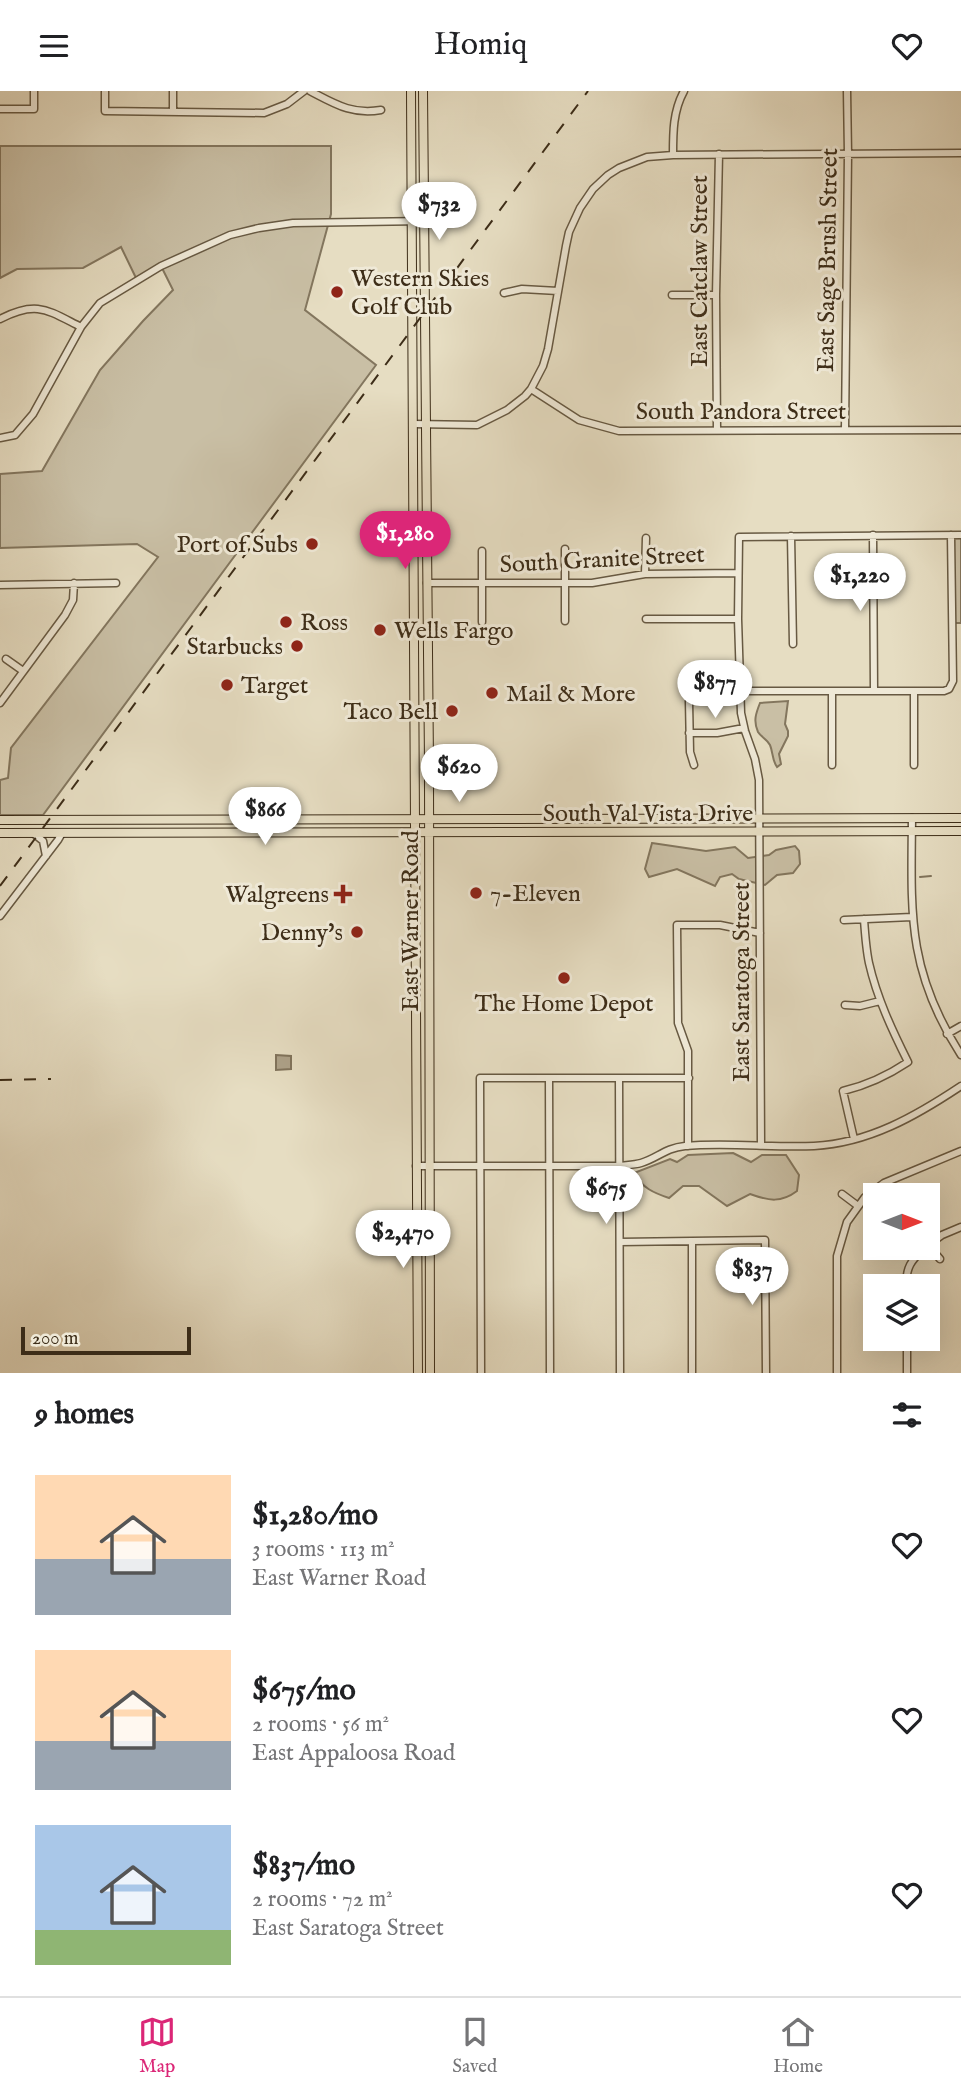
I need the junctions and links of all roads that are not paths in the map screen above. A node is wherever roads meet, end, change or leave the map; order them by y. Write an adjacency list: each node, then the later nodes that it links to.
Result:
1 (34, 91): 10 (street)
2 (105, 91): 12 (street)
3 (173, 91): 12 (street)
4 (304, 91): 12 (street)
5 (310, 91): 11 (street)
6 (411, 91): 17 (main road, East Warner Road)
7 (424, 91): 18 (main road, East Warner Road)
8 (684, 91): 16 (street)
9 (847, 91): 15 (street, East Sage Brush Street)
10 (0, 109)
11 (381, 110)
12 (173, 111)
13 (961, 153): 15 (street)
14 (719, 154): 15 (street); 16 (street); 22 (street, East Catclaw Street)
15 (848, 154): 29 (street, East Sage Brush Street)
16 (673, 155): 19 (street)
17 (412, 221): 18 (street); 24 (street); 26 (main road, East Warner Road)
18 (425, 221): 27 (main road, East Warner Road)
19 (558, 291): 20 (street); 25 (street)
20 (504, 293)
21 (672, 295): 22 (street)
22 (716, 295): 28 (street, East Catclaw Street)
23 (0, 319): 24 (street)
24 (81, 327): 31 (street)
25 (531, 389): 27 (street); 28 (street, South Pandora Street)
26 (413, 423): 27 (street); 32 (main road, East Warner Road)
27 (426, 424): 33 (main road, East Warner Road)
28 (717, 430): 29 (street, South Pandora Street)
29 (845, 430): 30 (street, South Pandora Street)
30 (961, 431)
31 (0, 437)
32 (413, 482): 33 (main road); 34 (main road, East Warner Road)
33 (426, 482): 47 (main road, East Warner Road)
34 (414, 534): 47 (main road); 59 (main road, East Warner Road)
35 (873, 535): 36 (street, South Granite Street); 38 (street, South Granite Street); 64 (street)
36 (951, 535): 37 (street, South Granite Street); 56 (street)
37 (961, 535)
38 (791, 536): 39 (street, South Granite Street); 55 (street)
39 (739, 537): 43 (street, East Saratoga Street)
40 (646, 538): 44 (street)
41 (565, 549): 49 (street)
42 (482, 551): 48 (street)
43 (738, 573): 44 (street, South Granite Street); 52 (street, East Saratoga Street)
44 (645, 574): 49 (street, South Granite Street)
45 (74, 583): 46 (street); 50 (street); 61 (street)
46 (116, 583)
47 (427, 583): 48 (street, South Granite Street); 60 (main road, East Warner Road)
48 (483, 583): 49 (street, South Granite Street); 54 (street)
49 (565, 584): 53 (street)
50 (0, 585)
51 (646, 619): 52 (street)
52 (738, 619): 62 (street, East Saratoga Street)
53 (565, 621)
54 (482, 622)
55 (793, 644)
56 (952, 658): 57 (street); 65 (street)
57 (961, 658)
58 (6, 659): 61 (street)
59 (414, 667): 60 (main road); 73 (main road, East Warner Road)
60 (428, 667): 74 (main road, East Warner Road)
61 (23, 671): 67 (street)
62 (740, 691): 63 (street); 68 (street, East Saratoga Street)
63 (832, 691): 64 (street); 71 (street)
64 (874, 691): 65 (street)
65 (914, 691): 72 (street)
66 (689, 701): 69 (street)
67 (0, 703)
68 (744, 728): 69 (street); 78 (street, East Saratoga Street)
69 (689, 733): 70 (street)
70 (694, 765)
71 (832, 765)
72 (914, 765)
73 (414, 818): 74 (main road, South Val Vista Drive); 81 (main road, South Val Vista Drive); 92 (main road, East Warner Road)
74 (429, 818): 77 (main road, South Val Vista Drive); 83 (main road, East Warner Road)
75 (912, 818): 76 (main road, South Val Vista Drive); 78 (main road, South Val Vista Drive); 86 (street)
76 (961, 818)
77 (577, 819): 78 (main road, South Val Vista Drive); 84 (main road)
78 (760, 819): 85 (street, East Saratoga Street)
79 (0, 820): 80 (main road, South Val Vista Drive)
80 (87, 820): 81 (main road, South Val Vista Drive); 90 (main road)
81 (228, 820): 91 (main road)
82 (961, 831): 86 (main road, South Val Vista Drive)
83 (429, 832): 84 (main road, South Val Vista Drive); 92 (main road, South Val Vista Drive); 100 (main road, East Warner Road)
84 (577, 832): 85 (main road, South Val Vista Drive)
85 (760, 832): 86 (main road, South Val Vista Drive); 98 (street, East Saratoga Street)
86 (912, 832): 95 (street)
87 (0, 833): 88 (main road, South Val Vista Drive)
88 (33, 833): 89 (main road, South Val Vista Drive); 93 (street)
89 (62, 833): 90 (main road, South Val Vista Drive); 93 (street)
90 (87, 833): 91 (main road, South Val Vista Drive)
91 (228, 833): 92 (main road, South Val Vista Drive)
92 (415, 833): 99 (main road, East Warner Road)
93 (46, 856): 94 (street)
94 (0, 916)
95 (912, 917): 96 (street); 106 (street)
96 (864, 919): 97 (street); 101 (street)
97 (844, 920)
98 (760, 933): 108 (street); 113 (street, East Saratoga Street)
99 (416, 952): 100 (main road); 104 (main road, East Warner Road)
100 (429, 952): 105 (main road, East Warner Road)
101 (880, 1001): 102 (street); 112 (street)
102 (845, 1005)
103 (961, 1026): 106 (street)
104 (416, 1030): 105 (main road); 116 (main road, East Warner Road)
105 (429, 1030): 117 (main road, East Warner Road)
106 (947, 1034): 107 (street)
107 (961, 1055)
108 (689, 1077): 110 (street); 114 (street)
109 (549, 1078): 110 (street); 118 (street); 119 (street)
110 (619, 1078): 120 (street)
111 (961, 1086): 112 (street)
112 (854, 1139): 113 (street)
113 (761, 1145): 114 (street)
114 (688, 1146): 120 (street)
115 (961, 1151): 122 (street)
116 (416, 1166): 117 (street); 128 (main road, East Warner Road)
117 (430, 1166): 118 (street); 129 (main road, East Warner Road)
118 (480, 1166): 119 (street); 130 (street)
119 (550, 1166): 120 (street); 131 (street)
120 (619, 1166): 126 (street)
121 (842, 1193): 122 (street)
122 (858, 1206): 135 (street)
123 (961, 1227): 124 (street)
124 (940, 1236)
125 (692, 1241): 126 (street); 133 (street); 134 (street)
126 (620, 1242): 132 (street)
127 (907, 1351): 136 (street)
128 (418, 1373)
129 (430, 1373)
130 (481, 1373)
131 (550, 1373)
132 (620, 1373)
133 (692, 1373)
134 (766, 1373)
135 (837, 1373)
136 (907, 1373)

